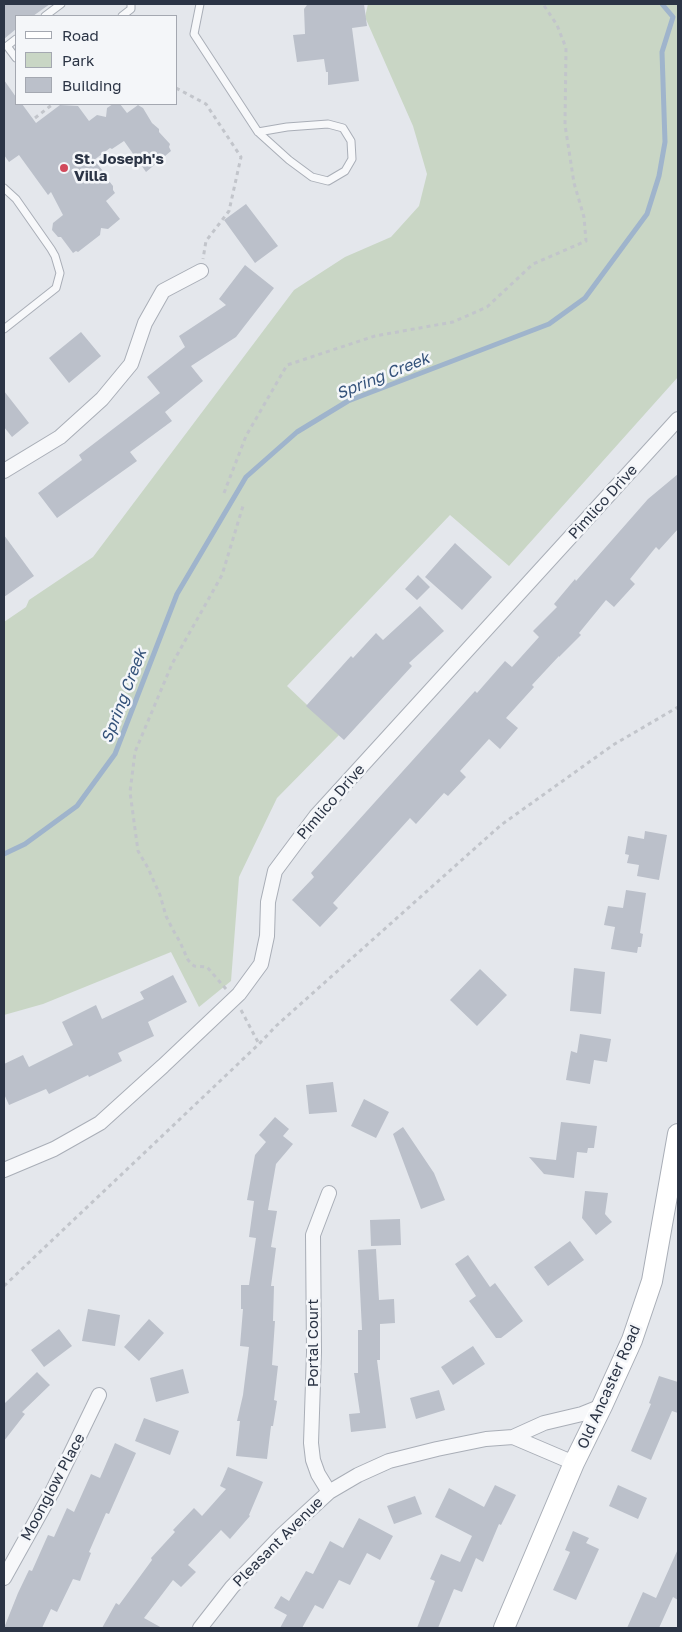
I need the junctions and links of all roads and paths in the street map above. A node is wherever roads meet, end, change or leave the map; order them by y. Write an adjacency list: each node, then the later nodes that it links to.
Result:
1 (61, 4): 5 (lane)
2 (131, 4): 6 (lane)
3 (200, 4): 12 (lane)
4 (543, 4): 18 (path)
5 (46, 15)
6 (123, 15)
7 (15, 40): 8 (lane)
8 (15, 56)
9 (178, 89): 14 (path)
10 (52, 105): 11 (path)
11 (34, 118)
12 (258, 132): 12 (lane)
13 (4, 188): 15 (lane)
14 (201, 271): 17 (street)
15 (4, 329)
16 (678, 419): 21 (street, Pimlico Drive)
17 (4, 471)
18 (224, 493)
19 (243, 506): 21 (path)
20 (678, 707): 22 (path)
21 (233, 999): 22 (path); 24 (street, Pimlico Drive)
22 (259, 1044): 27 (path)
23 (678, 1134): 25 (street, Old Ancaster Road)
24 (4, 1170)
25 (674, 1182): 29 (street, Old Ancaster Road)
26 (330, 1192): 32 (street, Portal Court)
27 (4, 1286)
28 (99, 1395): 33 (street, Moonglow Place)
29 (602, 1406): 30 (street, Pleasant Avenue); 31 (street, Old Ancaster Road)
30 (513, 1437): 31 (street, Pleasant Avenue); 32 (street, Pleasant Avenue)
31 (574, 1463): 35 (street, Old Ancaster Road)
32 (328, 1492): 34 (street, Pleasant Avenue)
33 (4, 1578)
34 (200, 1628)
35 (504, 1628)

